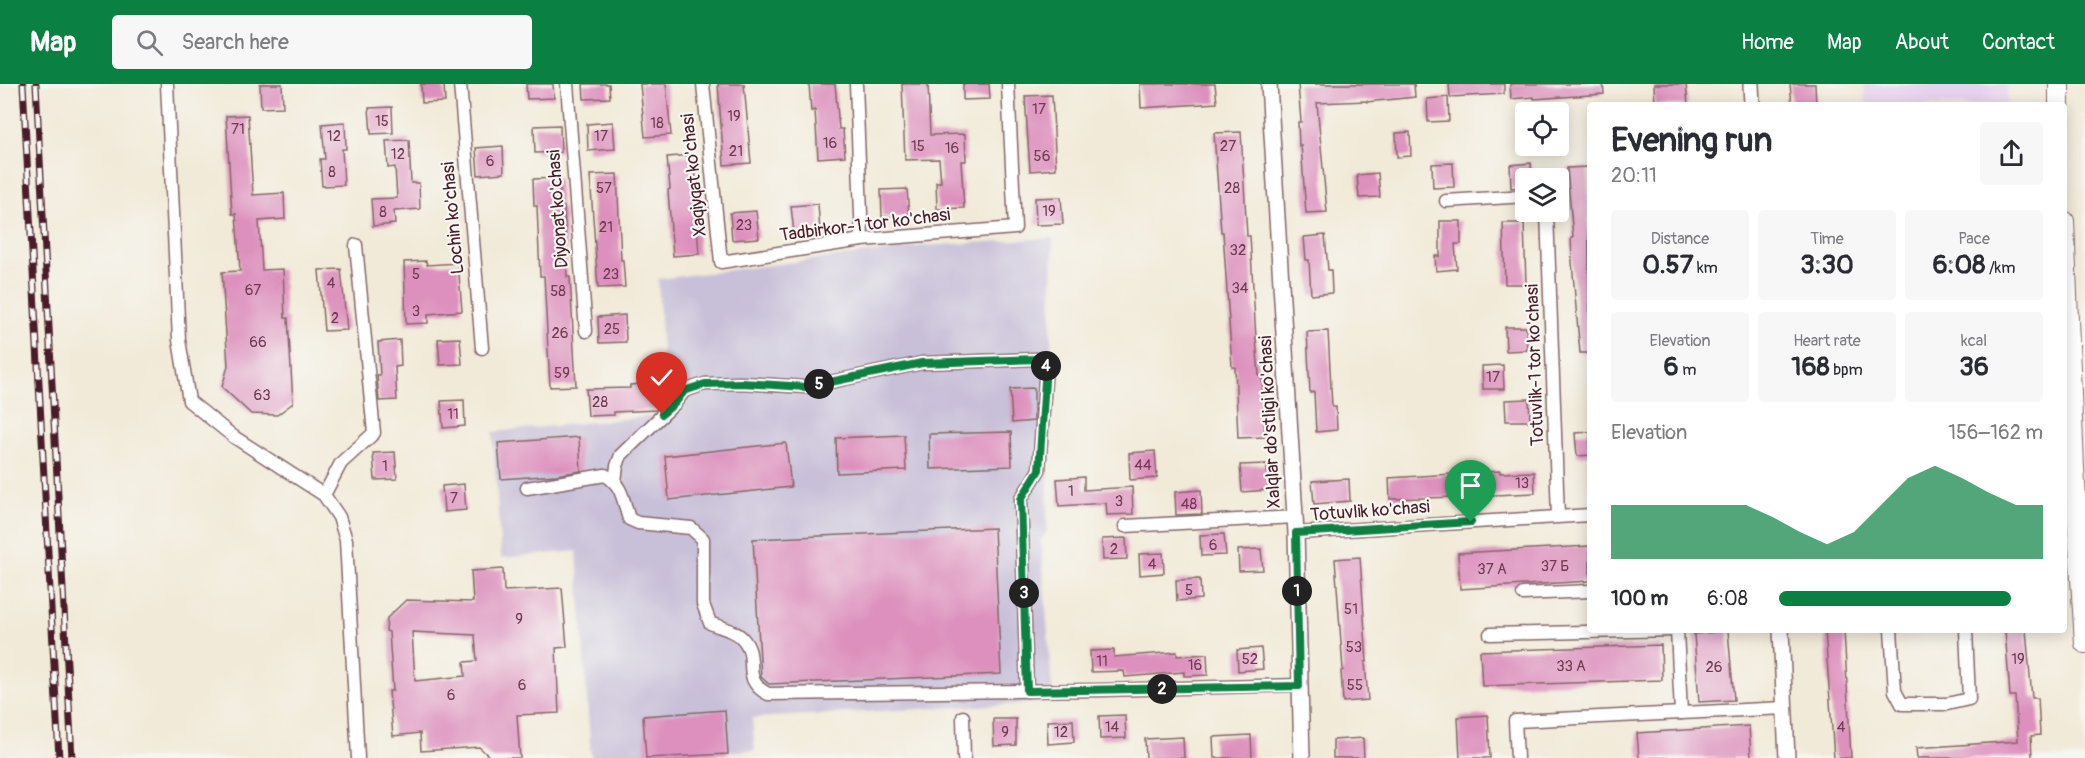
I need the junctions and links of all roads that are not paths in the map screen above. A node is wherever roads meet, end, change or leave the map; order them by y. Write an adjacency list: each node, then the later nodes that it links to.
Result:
1 (167, 84): 23 (street)
2 (460, 84): 20 (street, Lochin ko'chasi)
3 (567, 84): 19 (street, Diyonat ko'chasi)
4 (703, 84): 17 (street, Xaqiyqat ko'chasi)
5 (856, 84): 15 (street)
6 (1008, 84): 15 (street, Tadbirkor-1 tor ko'chasi)
7 (1269, 84): 26 (street, Xalqlar do'stligi ko'chasi)
8 (1750, 84): 10 (street)
9 (2058, 84): 11 (main road)
10 (1752, 102)
11 (2059, 102)
12 (1515, 197): 13 (street)
13 (1446, 201)
14 (1547, 222): 25 (street, Totuvlik-1 tor ko'chasi)
15 (862, 240): 17 (street, Tadbirkor-1 tor ko'chasi)
16 (357, 245): 23 (street)
17 (721, 262)
18 (2067, 295): 37 (main road)
19 (586, 331)
20 (482, 348)
21 (615, 481): 22 (street); 39 (street); 39 (street)
22 (526, 488)
23 (324, 495): 43 (street)
24 (1587, 515): 25 (street, Totuvlik ko'chasi)
25 (1558, 516): 28 (street, Totuvlik ko'chasi)
26 (1295, 517): 27 (street, Totuvlik ko'chasi); 28 (street, Xalqlar do'stligi ko'chasi)
27 (1125, 526)
28 (1296, 533): 38 (street, Xalqlar do'stligi ko'chasi)
29 (1587, 591): 30 (street)
30 (1523, 594)
31 (1587, 632): 36 (street)
32 (1676, 633): 41 (street)
33 (1781, 633): 40 (street)
34 (1891, 633): 35 (street)
35 (1966, 633)
36 (1490, 634)
37 (2085, 643)
38 (1299, 686): 39 (street); 45 (street, Xalqlar do'stligi ko'chasi)
39 (1027, 691)
40 (1785, 708): 41 (street); 47 (street)
41 (1681, 713): 46 (street)
42 (963, 717): 44 (street)
43 (358, 758)
44 (964, 758)
45 (1302, 758)
46 (1517, 758)
47 (1787, 758)

